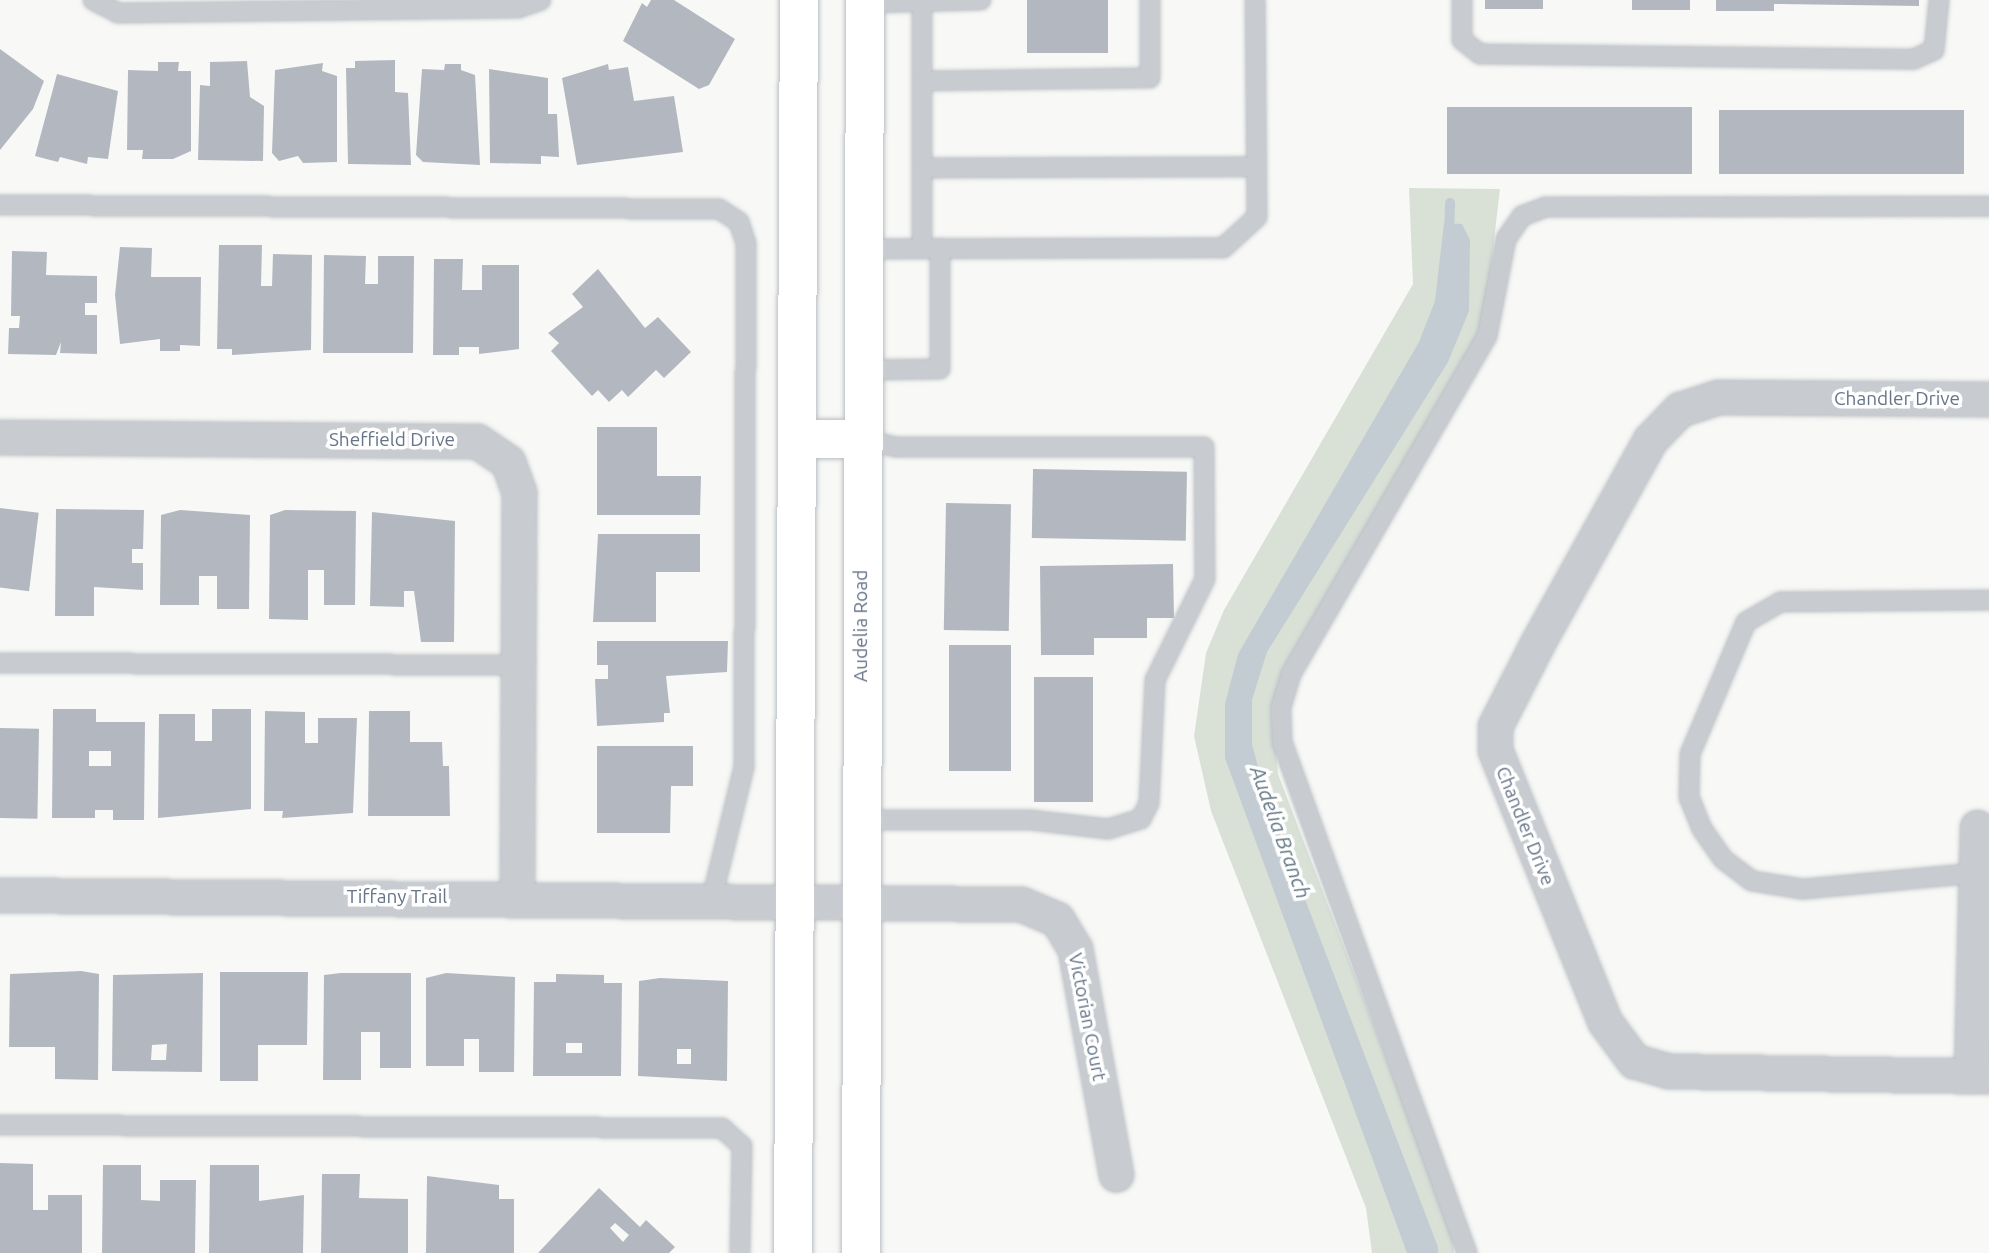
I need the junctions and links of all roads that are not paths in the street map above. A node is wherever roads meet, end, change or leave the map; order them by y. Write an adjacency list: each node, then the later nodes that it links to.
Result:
1 (93, 0): 2 (lane)
2 (541, 0)
3 (799, 0): 21 (main road)
4 (981, 0): 10 (lane)
5 (1150, 0): 11 (lane)
6 (1255, 0): 12 (lane)
7 (1462, 0): 8 (lane)
8 (1939, 0)
9 (865, 2): 10 (lane); 17 (main road, Audelia Road)
10 (922, 3): 11 (lane)
11 (922, 80): 13 (lane)
12 (1255, 167): 13 (lane); 16 (lane)
13 (922, 168): 16 (lane)
14 (0, 205): 31 (lane)
15 (1989, 206): 40 (lane)
16 (931, 248): 17 (lane); 18 (lane)
17 (864, 249): 18 (main road, Audelia Road)
18 (861, 370): 22 (main road, Audelia Road)
19 (1989, 399): 34 (street, Chandler Drive)
20 (0, 437): 25 (street, Sheffield Drive)
21 (799, 439): 22 (main road); 32 (main road)
22 (861, 439): 26 (main road, Audelia Road); 26 (lane)
23 (1989, 600): 28 (lane)
24 (0, 663): 25 (lane)
25 (518, 665): 30 (street, Sheffield Drive)
26 (861, 820): 33 (main road, Audelia Road)
27 (1978, 827): 28 (street)
28 (1976, 873): 34 (street)
29 (0, 895): 30 (street, Tiffany Trail)
30 (517, 898): 31 (street, Tiffany Trail)
31 (712, 898): 32 (street, Tiffany Trail)
32 (794, 899): 33 (street, Victorian Court); 38 (main road)
33 (861, 900): 36 (street, Victorian Court); 39 (main road, Audelia Road)
34 (1980, 1076)
35 (0, 1125): 37 (lane)
36 (1116, 1174)
37 (740, 1253)
38 (793, 1253)
39 (861, 1253)
40 (1467, 1253)

